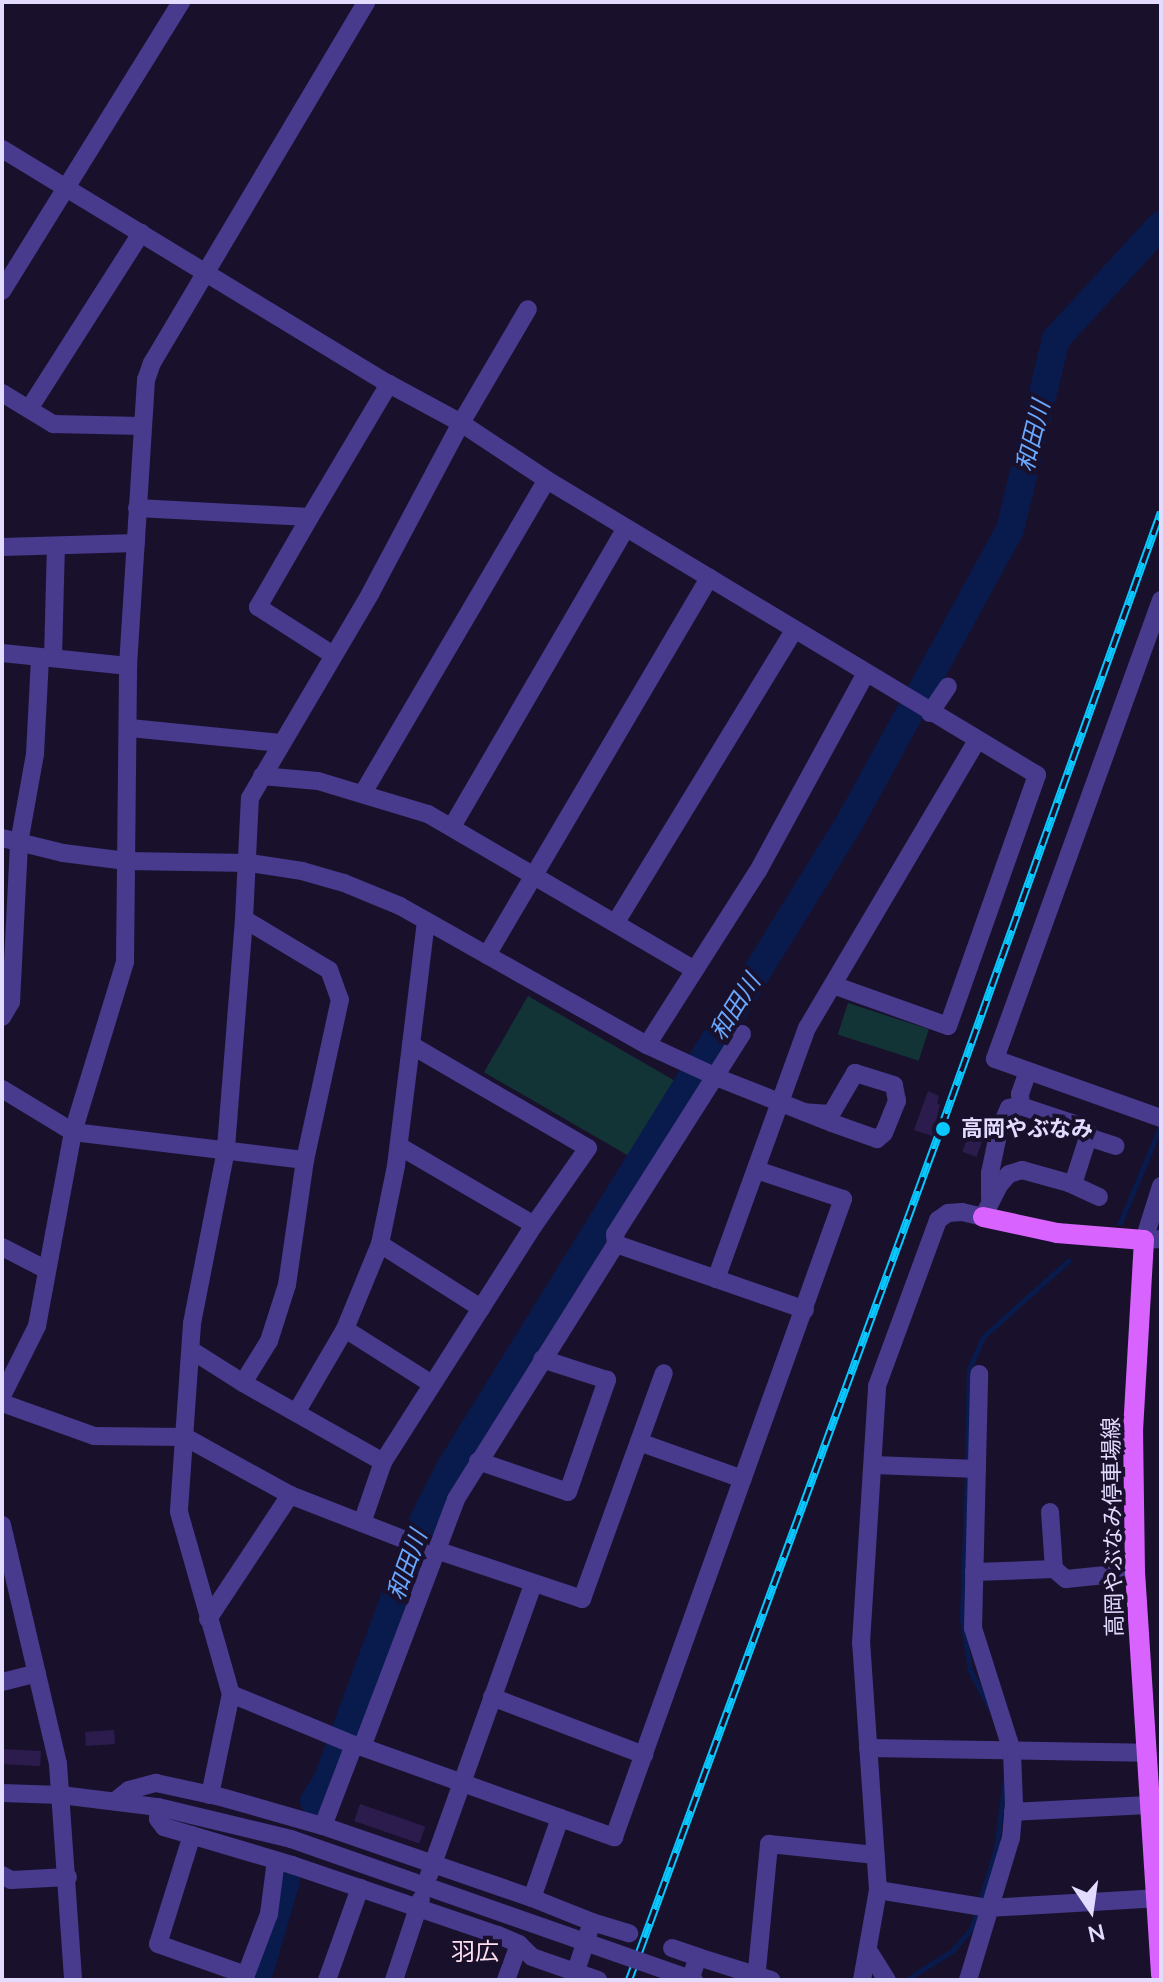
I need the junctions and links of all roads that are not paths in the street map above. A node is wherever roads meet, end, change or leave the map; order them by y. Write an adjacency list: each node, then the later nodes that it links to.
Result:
1 (181, 2): 4 (street)
2 (366, 2): 6 (street)
3 (2, 149): 4 (street)
4 (65, 188): 5 (street); 7 (street)
5 (141, 233): 6 (street); 11 (street)
6 (205, 273): 9 (street); 13 (street)
7 (2, 291)
8 (528, 309): 12 (street)
9 (389, 384): 12 (street); 16 (street)
10 (2, 393): 11 (street)
11 (29, 409): 13 (street)
12 (461, 423): 14 (street); 25 (street)
13 (141, 426): 15 (street)
14 (547, 480): 17 (street); 35 (street)
15 (137, 508): 16 (street); 18 (street)
16 (310, 517): 25 (street)
17 (626, 528): 21 (street); 36 (street)
18 (136, 543): 19 (street); 27 (street)
19 (56, 546): 20 (street); 26 (street)
20 (2, 547)
21 (709, 578): 23 (street); 40 (street)
22 (1161, 600): 51 (street)
23 (794, 630): 28 (street); 43 (street)
24 (2, 653): 26 (street)
25 (333, 655): 33 (street)
26 (47, 658): 27 (street); 37 (street)
27 (128, 666): 31 (street)
28 (866, 673): 30 (street); 45 (street)
29 (948, 686): 30 (street)
30 (930, 712): 32 (street)
31 (130, 728): 33 (street); 38 (street)
32 (977, 741): 46 (street); 46 (street)
33 (280, 743): 34 (street)
34 (262, 776): 35 (street); 39 (street)
35 (363, 793): 36 (street)
36 (453, 825): 40 (street)
37 (10, 840): 38 (street); 47 (street)
38 (126, 861): 39 (street); 58 (street)
39 (250, 863): 41 (street); 42 (street)
40 (535, 873): 43 (street); 44 (street)
41 (244, 919): 62 (street); 63 (street)
42 (426, 921): 44 (street); 49 (street)
43 (616, 922): 45 (street)
44 (487, 955): 50 (street)
45 (695, 970): 50 (street)
46 (833, 985): 54 (street)
47 (2, 1017)
48 (742, 1034): 52 (street)
49 (411, 1045): 60 (street); 69 (street)
50 (647, 1045): 52 (street)
51 (1028, 1071): 55 (street); 57 (street)
52 (715, 1077): 54 (street); 72 (street)
53 (2, 1089): 58 (street)
54 (781, 1103): 56 (street); 64 (street)
55 (1021, 1106): 59 (street); 68 (street)
56 (804, 1112): 56 (street)
57 (1157, 1117)
58 (73, 1132): 62 (street); 74 (street)
59 (1088, 1137): 61 (street); 65 (street)
60 (399, 1146): 69 (street); 71 (street)
61 (1116, 1146)
62 (226, 1150): 63 (street); 79 (street)
63 (305, 1160): 83 (street)
64 (757, 1170): 75 (street); 77 (street)
65 (1069, 1183): 67 (street); 68 (street)
66 (1161, 1186): 70 (street)
67 (1099, 1197)
68 (987, 1208): 70 (main road); 92 (street)
69 (534, 1225): 76 (street)
70 (1152, 1240): 103 (main road, 高岡やぶなみ停車場線)
71 (380, 1244): 76 (street); 78 (street)
72 (616, 1244): 75 (street); 80 (street)
73 (2, 1247): 74 (street)
74 (45, 1269): 85 (street)
75 (716, 1279): 77 (street)
76 (481, 1308): 84 (street)
77 (805, 1310): 94 (street)
78 (345, 1329): 84 (street); 87 (street)
79 (191, 1350): 83 (street); 88 (street)
80 (542, 1359): 90 (street); 90 (street)
81 (664, 1373): 89 (street)
82 (979, 1374): 93 (street)
83 (243, 1383): 87 (street)
84 (432, 1384): 91 (street)
85 (2, 1396)
86 (2, 1403): 88 (street)
87 (296, 1413): 91 (street)
88 (185, 1437): 95 (street); 105 (street)
89 (639, 1442): 94 (street); 104 (street)
90 (478, 1461): 99 (street)
91 (383, 1462): 97 (street)
92 (874, 1465): 93 (street); 111 (street)
93 (977, 1469): 102 (street)
94 (743, 1479): 114 (street)
95 (290, 1495): 97 (street); 105 (street)
96 (1050, 1512): 101 (street)
97 (362, 1523): 99 (street)
98 (2, 1525): 100 (street)
99 (430, 1547): 104 (street); 110 (street)
100 (6, 1560): 106 (street)
101 (1054, 1569): 102 (street); 103 (street)
102 (974, 1572): 112 (street)
103 (1135, 1572): 113 (main road, 高岡やぶなみ停車場線)
104 (533, 1585): 109 (street)
105 (208, 1619): 108 (street)
106 (37, 1673): 107 (street); 117 (street)
107 (2, 1682)
108 (231, 1694): 110 (street); 118 (street)
109 (492, 1697): 114 (street); 115 (street)
110 (356, 1746): 115 (street); 124 (street)
111 (868, 1748): 112 (street); 126 (street)
112 (1012, 1751): 113 (street); 122 (street)
113 (1145, 1753): 120 (main road, 高岡やぶなみ停車場線)
114 (644, 1755): 123 (street)
115 (460, 1783): 123 (street); 128 (street)
116 (2, 1793): 117 (street)
117 (61, 1795): 119 (street); 130 (street)
118 (210, 1795): 119 (street); 124 (street)
119 (115, 1801): 121 (street)
120 (1148, 1805): 122 (street); 135 (main road, 高岡やぶなみ停車場線)
121 (158, 1807): 125 (street); 154 (street, bridge)
122 (1013, 1812): 138 (street)
123 (560, 1818): 134 (street)
124 (323, 1826): 128 (street)
125 (192, 1835): 127 (street); 147 (street)
126 (875, 1855): 133 (street); 148 (street)
127 (276, 1860): 131 (street); 147 (street)
128 (432, 1866): 132 (street); 134 (street)
129 (2, 1875): 130 (street)
130 (68, 1877): 149 (street)
131 (360, 1888): 137 (street); 150 (street)
132 (425, 1888): 136 (street); 137 (street)
133 (878, 1890): 138 (street); 143 (street)
134 (532, 1898): 139 (street)
135 (1158, 1898): 138 (street); 146 (main road, 高岡やぶなみ停車場線)
136 (470, 1903)
137 (418, 1908): 141 (street); 151 (street)
138 (986, 1908): 157 (street)
139 (592, 1922): 140 (street); 145 (street)
140 (629, 1933)
141 (519, 1944): 145 (street); 152 (street)
142 (672, 1948): 144 (street)
143 (868, 1950): 155 (street); 156 (street)
144 (698, 1957): 148 (street); 154 (street)
145 (576, 1971): 153 (street)
146 (1161, 1975)
147 (245, 1978)
148 (761, 1978)
149 (73, 1980)
150 (327, 1980)
151 (394, 1980)
152 (506, 1980)
153 (598, 1980)
154 (692, 1980)
155 (862, 1980)
156 (887, 1980)
157 (968, 1980)

